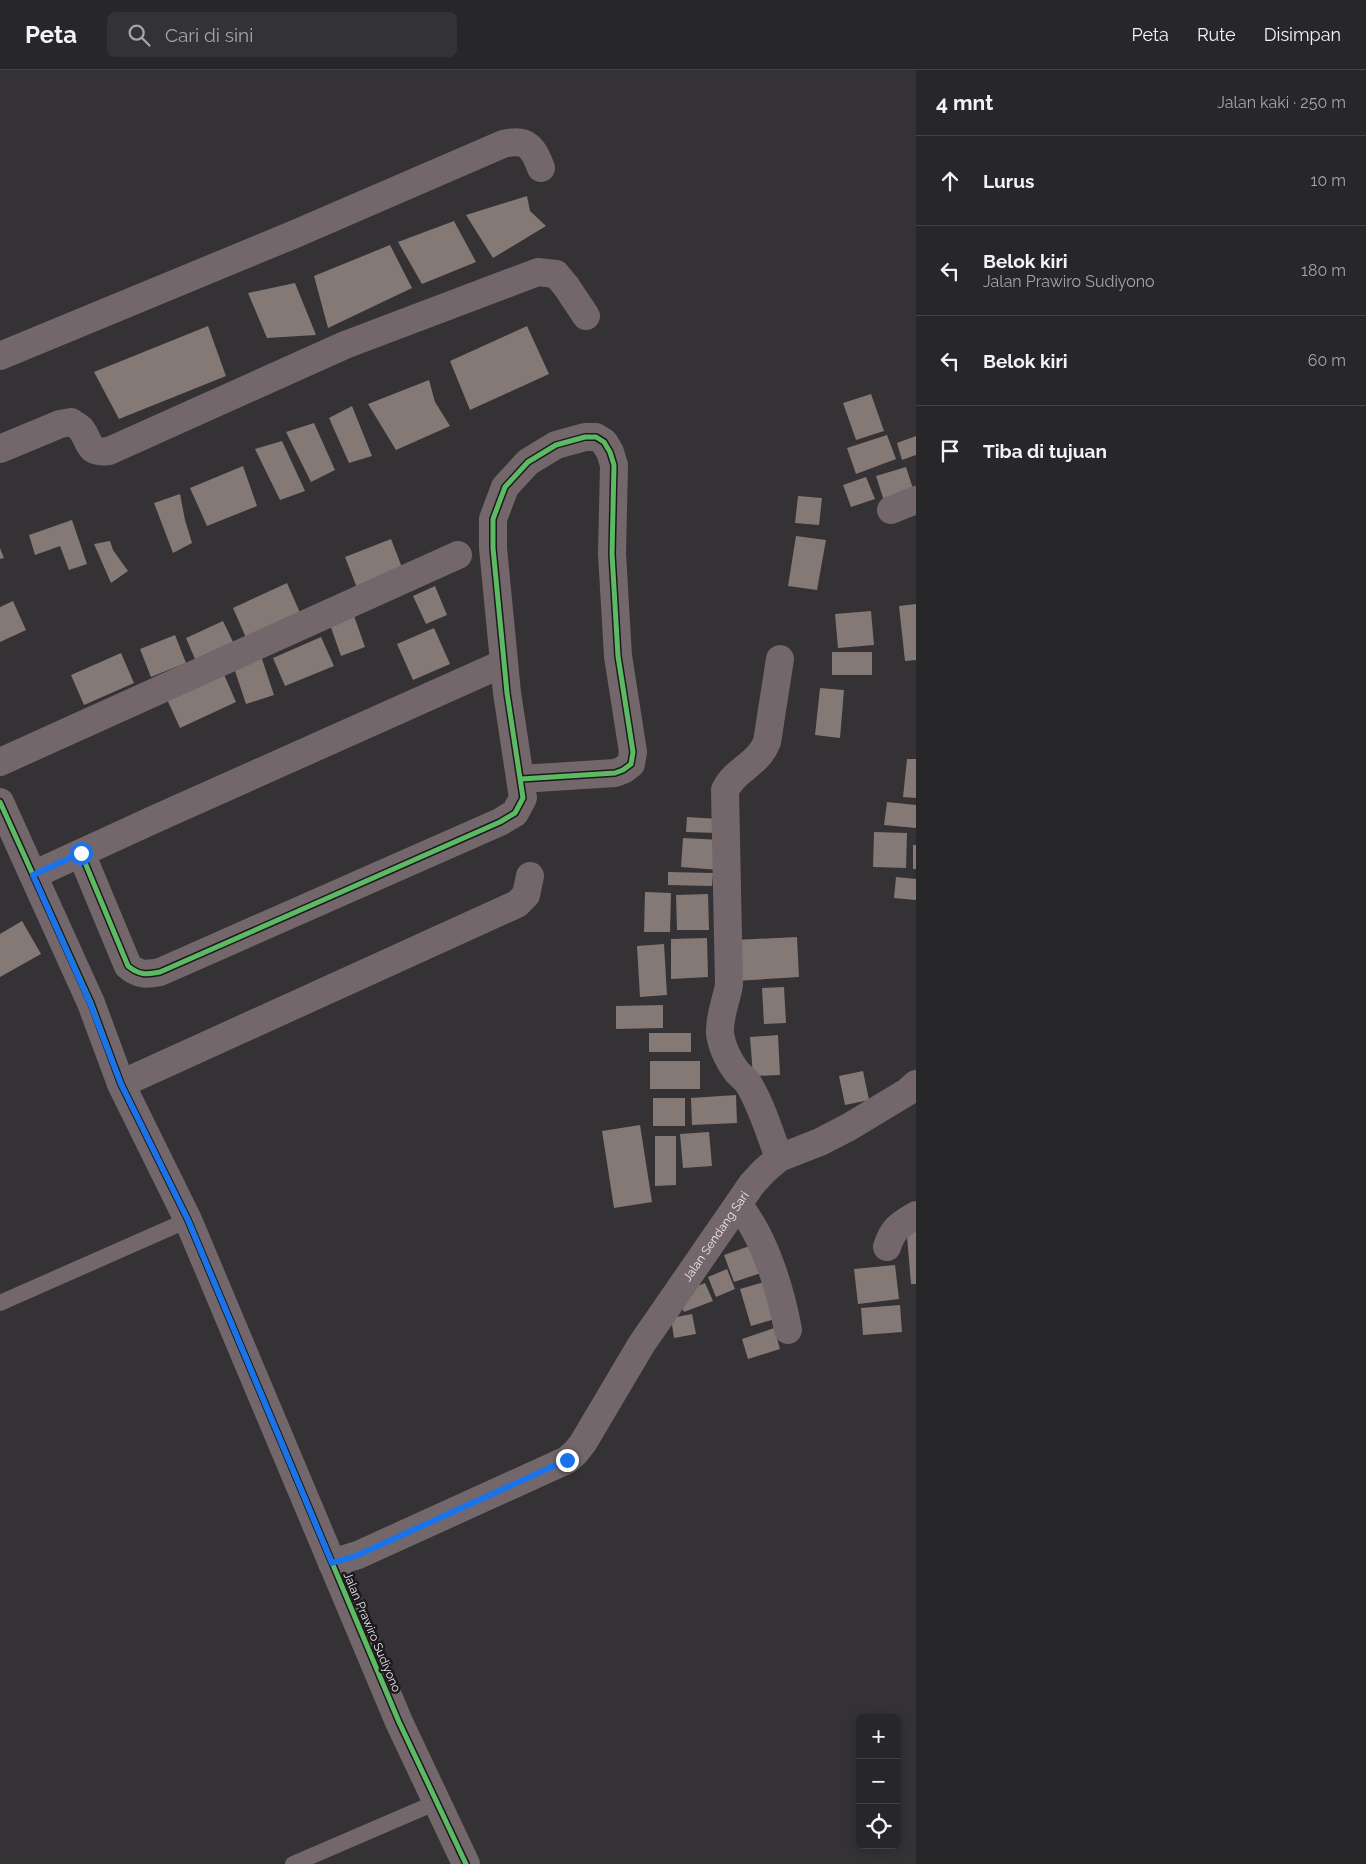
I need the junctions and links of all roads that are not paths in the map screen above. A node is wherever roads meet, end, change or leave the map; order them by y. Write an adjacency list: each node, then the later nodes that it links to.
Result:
1 (541, 168): 3 (street)
2 (586, 316): 4 (street)
3 (0, 356)
4 (0, 449)
5 (916, 500): 6 (street)
6 (891, 510)
7 (458, 556): 10 (street)
8 (780, 659): 18 (street)
9 (504, 664): 11 (street); 11 (street); 13 (street)
10 (0, 762)
11 (521, 779): 13 (street)
12 (0, 802): 14 (street, Jalan Prawiro Sudiyono)
13 (81, 853): 14 (street)
14 (33, 875): 16 (street, Jalan Prawiro Sudiyono)
15 (530, 876): 16 (street)
16 (121, 1084): 21 (street, Jalan Prawiro Sudiyono)
17 (916, 1084): 18 (street, Jalan Sendang Sari)
18 (779, 1158): 19 (street, Jalan Sendang Sari)
19 (738, 1205): 24 (street); 25 (street, Jalan Sendang Sari)
20 (916, 1215): 22 (street)
21 (188, 1220): 23 (lane); 25 (street, Jalan Prawiro Sudiyono)
22 (887, 1247)
23 (0, 1303)
24 (788, 1330)
25 (332, 1563): 26 (street, Jalan Prawiro Sudiyono)
26 (436, 1802): 27 (lane); 28 (street, Jalan Prawiro Sudiyono)
27 (294, 1864)
28 (466, 1864)

